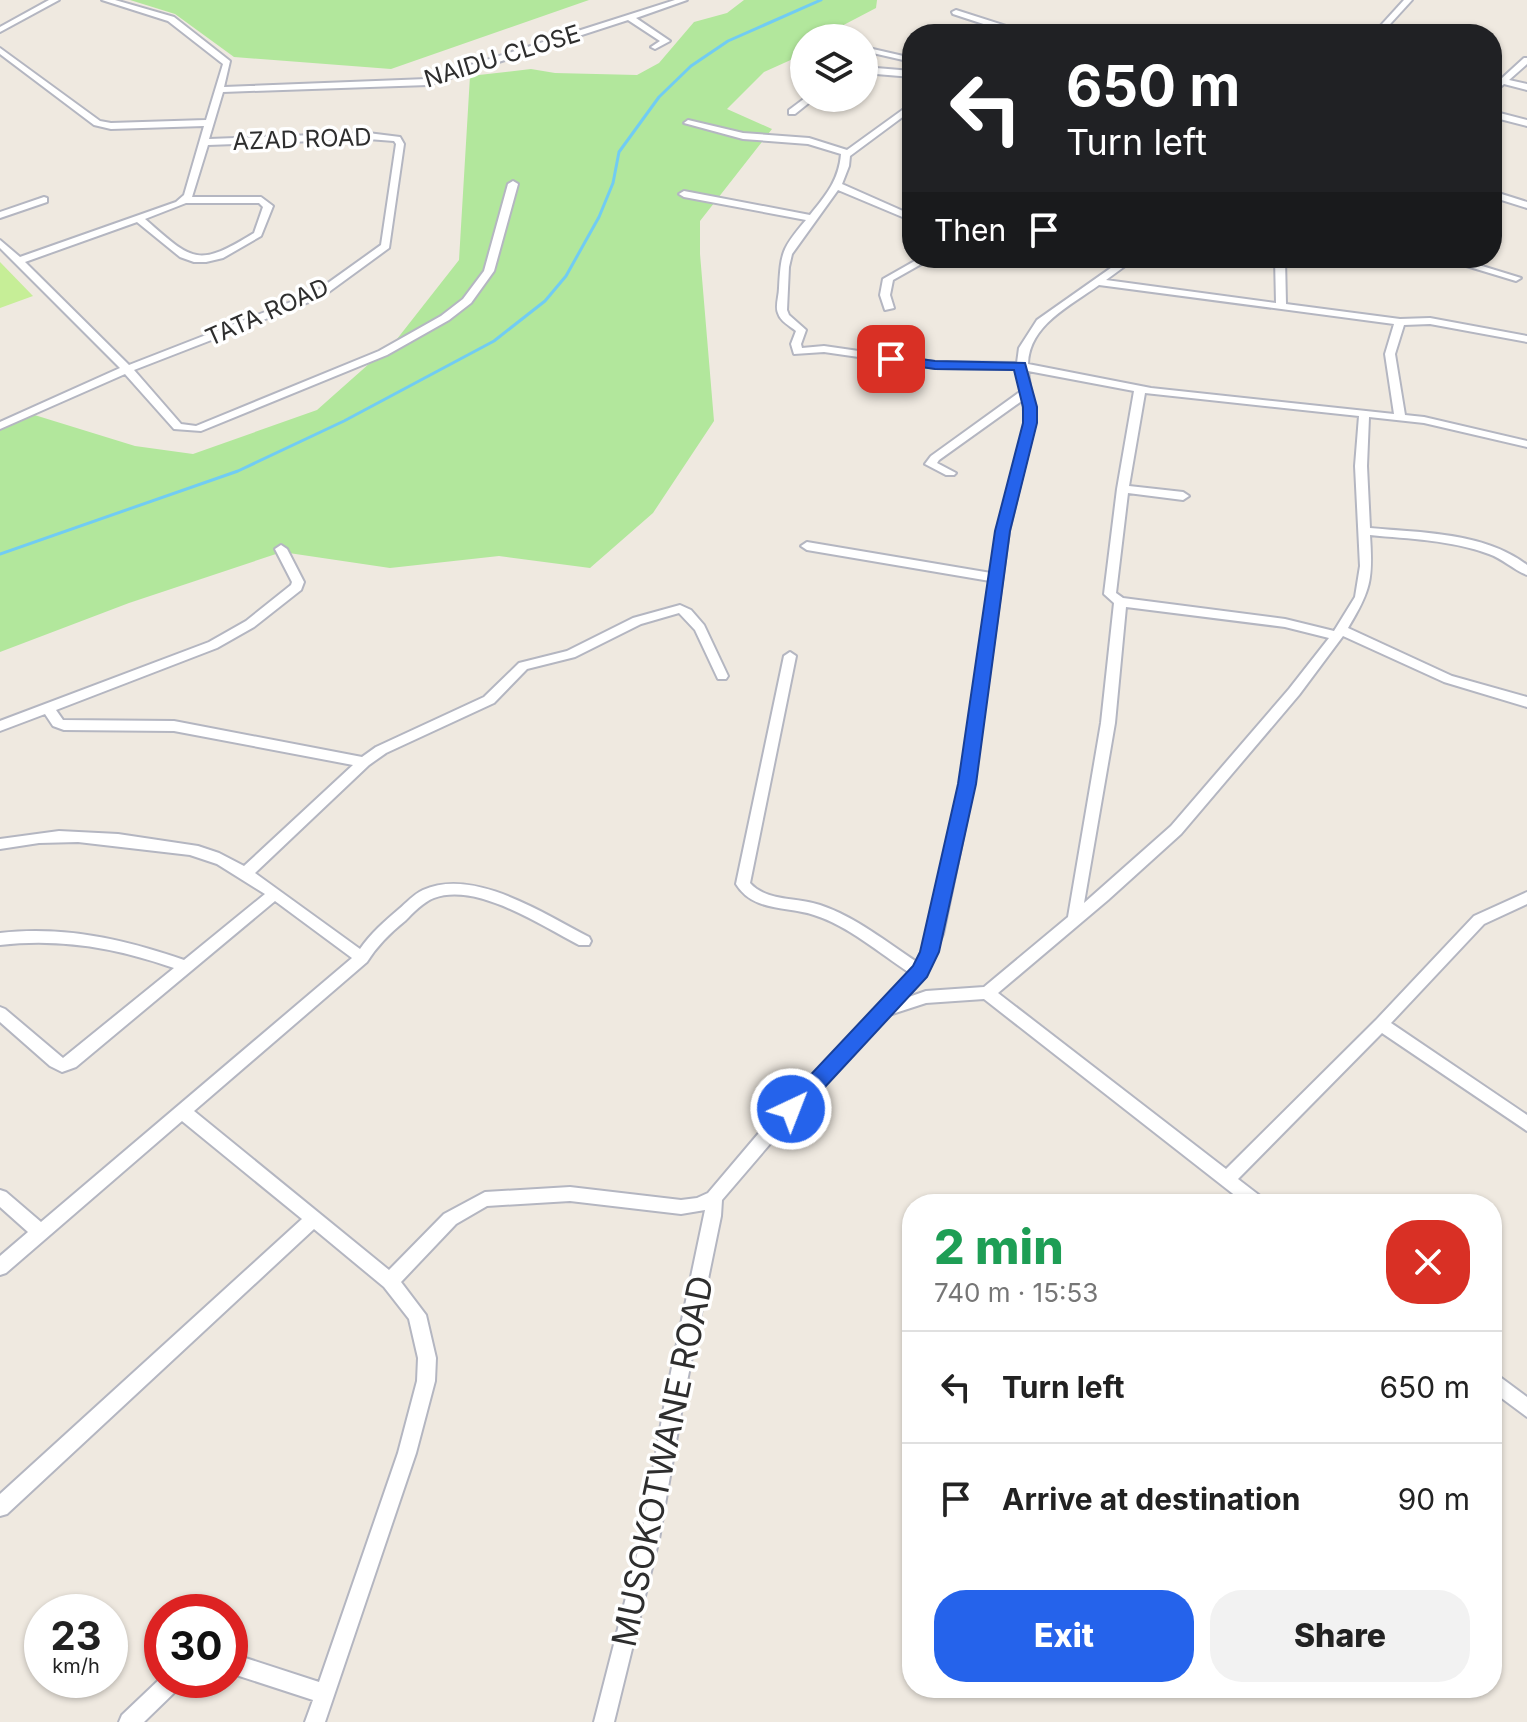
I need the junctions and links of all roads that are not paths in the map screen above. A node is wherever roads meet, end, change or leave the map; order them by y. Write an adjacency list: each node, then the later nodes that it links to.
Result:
1 (55, 0): 9 (street)
2 (106, 0): 20 (street)
3 (683, 0): 6 (street, NAIDU CLOSE)
4 (1408, 0): 8 (street)
5 (956, 12): 7 (street)
6 (629, 17): 10 (street); 20 (street, NAIDU CLOSE)
7 (992, 24)
8 (1386, 24)
9 (0, 30)
10 (655, 47)
11 (0, 50): 23 (street)
12 (878, 52): 13 (street)
13 (902, 58)
14 (1527, 60): 17 (street)
15 (878, 71): 16 (street)
16 (902, 73)
17 (1502, 77)
18 (1502, 81): 19 (street)
19 (1527, 87)
20 (220, 90): 23 (street)
21 (902, 113): 28 (street)
22 (1502, 117): 25 (street)
23 (209, 123): 27 (street)
24 (688, 123): 28 (street)
25 (1527, 123)
26 (397, 139): 27 (street, AZAD ROAD); 53 (street, TATA ROAD)
27 (206, 142): 34 (street)
28 (846, 155): 30 (street)
29 (513, 184): 53 (street)
30 (835, 185): 36 (street); 38 (street)
31 (684, 194): 38 (street)
32 (1502, 197): 35 (street)
33 (44, 200): 37 (street)
34 (185, 200): 39 (street); 39 (street)
35 (1527, 205)
36 (902, 214)
37 (0, 215)
38 (812, 218): 52 (street)
39 (139, 219): 41 (street)
40 (0, 243): 41 (street)
41 (18, 261): 53 (street)
42 (908, 268): 49 (street)
43 (1113, 268): 47 (street)
44 (1280, 268): 48 (street)
45 (1480, 268): 46 (street)
46 (1516, 278)
47 (1096, 282): 48 (street); 52 (street)
48 (1281, 306): 50 (street)
49 (889, 308)
50 (1400, 322): 51 (street); 57 (street)
51 (1527, 339)
52 (1020, 366): 54 (street); 55 (street)
53 (127, 369): 58 (street, TATA ROAD)
54 (1140, 389): 56 (street); 61 (street)
55 (1027, 392): 60 (street); 67 (street)
56 (1364, 415): 57 (street); 63 (street)
57 (1400, 419): 59 (street)
58 (0, 426)
59 (1527, 444)
60 (950, 473)
61 (1123, 489): 62 (street); 68 (street)
62 (1183, 496)
63 (1363, 531): 66 (street); 69 (street)
64 (807, 546): 67 (street)
65 (281, 549): 73 (street)
66 (1527, 571)
67 (998, 578): 85 (street)
68 (1120, 602): 69 (street); 80 (street)
69 (1338, 633): 72 (street); 80 (street)
70 (790, 656): 85 (street)
71 (722, 676): 75 (street)
72 (1527, 702)
73 (47, 707): 74 (street); 75 (street)
74 (0, 726)
75 (364, 762): 77 (street)
76 (0, 844): 77 (street)
77 (246, 873): 78 (street)
78 (273, 895): 83 (street); 84 (street)
79 (1527, 898): 89 (street)
80 (1075, 917): 86 (street)
81 (0, 939): 84 (street)
82 (584, 941): 83 (street)
83 (362, 958): 90 (street)
84 (185, 966): 88 (street)
85 (920, 972): 87 (street)
86 (987, 993): 87 (street); 92 (street)
87 (884, 1011): 95 (street)
88 (0, 1013)
89 (1381, 1024): 91 (street); 92 (street)
90 (183, 1112): 96 (street); 97 (street)
91 (1527, 1124)
92 (1226, 1180): 93 (street)
93 (1245, 1194)
94 (0, 1197): 97 (street)
95 (714, 1198): 99 (street); 108 (street, MUSOKOTWANE ROAD)
96 (312, 1220): 99 (street); 102 (street)
97 (40, 1232): 98 (street)
98 (0, 1267)
99 (390, 1281): 104 (street)
100 (1502, 1388): 101 (street)
101 (1527, 1408)
102 (0, 1507)
103 (248, 1669): 104 (street)
104 (325, 1694): 107 (street)
105 (154, 1698): 106 (street)
106 (129, 1722)
107 (315, 1722)
108 (604, 1722)

